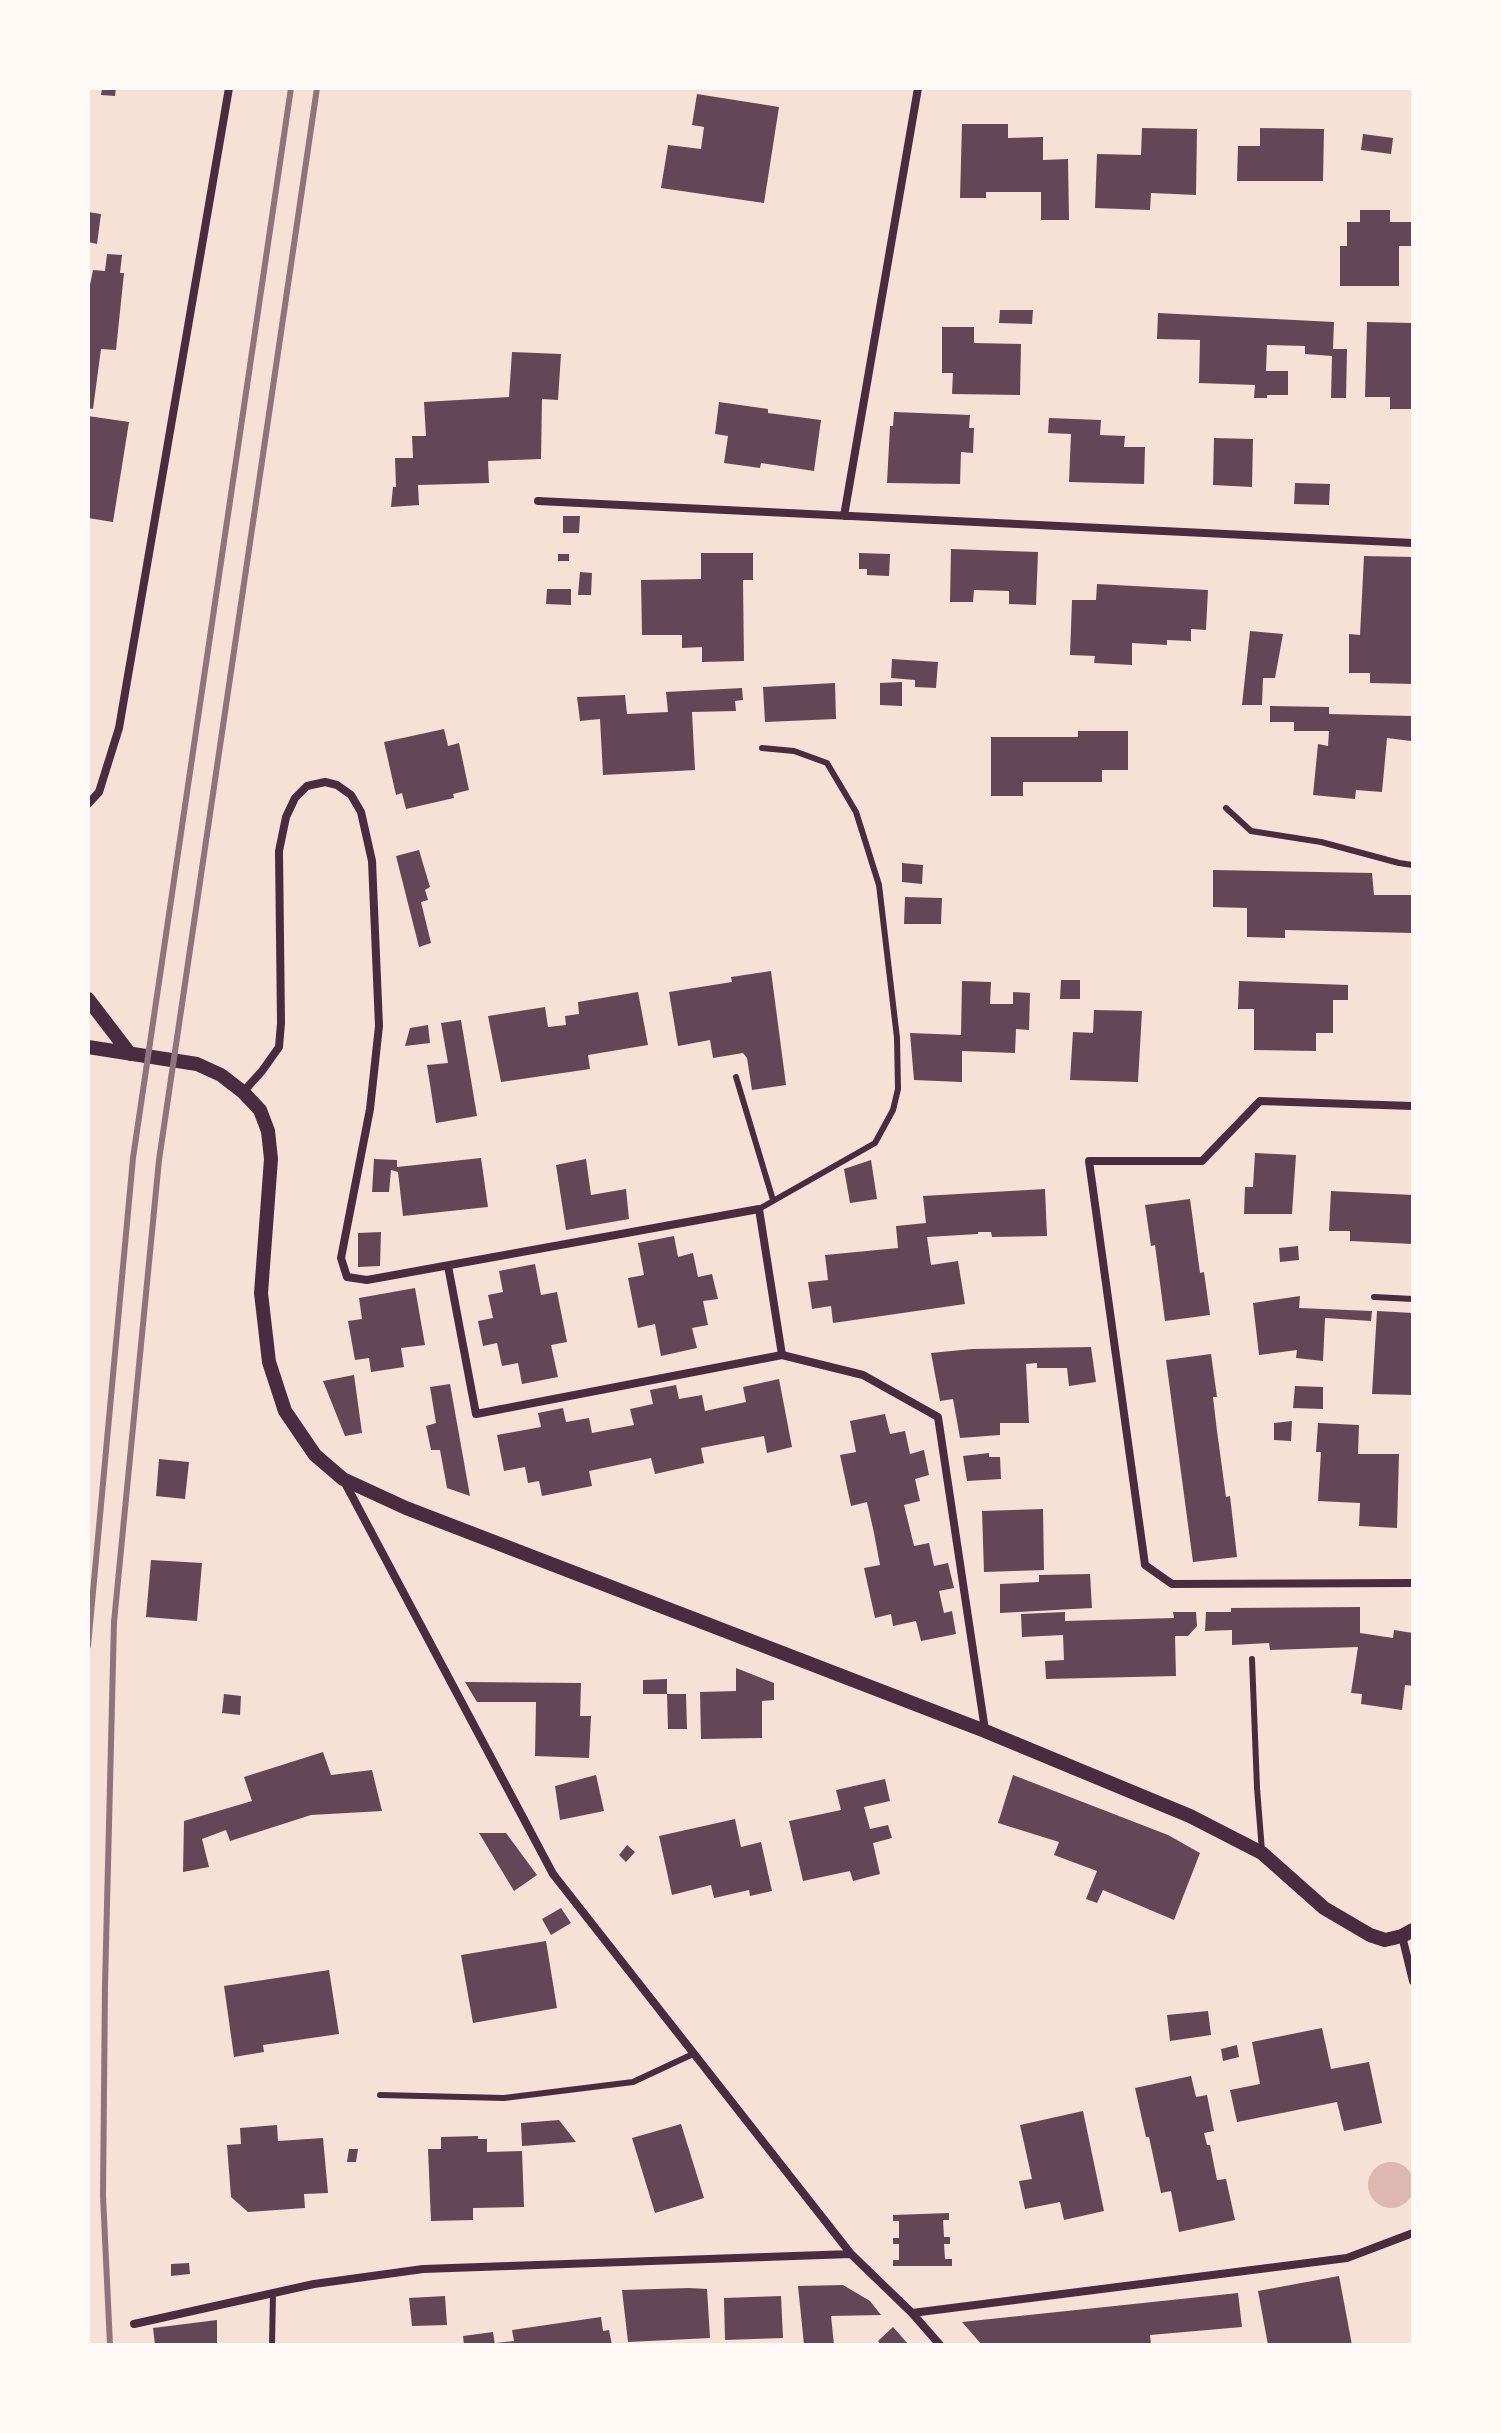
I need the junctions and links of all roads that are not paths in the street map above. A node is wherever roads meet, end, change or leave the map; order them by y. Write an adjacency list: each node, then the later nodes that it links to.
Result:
1 (229, 88): 7 (street)
2 (918, 88): 4 (street)
3 (538, 501): 4 (street)
4 (844, 516): 5 (street)
5 (1413, 543)
6 (762, 748): 16 (lane)
7 (88, 804)
8 (1226, 808): 9 (lane)
9 (1413, 865)
10 (88, 999): 12 (street)
11 (88, 1047): 12 (street)
12 (130, 1054): 14 (street)
13 (736, 1077): 16 (lane)
14 (243, 1092): 18 (street); 22 (street)
15 (1413, 1106): 23 (street)
16 (773, 1200): 17 (lane)
17 (759, 1209): 18 (street); 21 (street)
18 (448, 1266): 21 (street)
19 (1374, 1297): 20 (lane)
20 (1413, 1299)
21 (782, 1355): 25 (street)
22 (343, 1479): 25 (street); 29 (street)
23 (1413, 1583)
24 (1252, 1659): 26 (lane)
25 (985, 1731): 26 (street)
26 (1262, 1853): 27 (street)
27 (1408, 1933): 28 (street)
28 (1413, 1981)
29 (693, 2054): 30 (lane); 32 (street)
30 (380, 2095)
31 (1413, 2233): 34 (street)
32 (851, 2254): 33 (street); 34 (street)
33 (273, 2293): 35 (street); 36 (lane)
34 (912, 2313): 37 (street)
35 (134, 2324)
36 (272, 2345)
37 (940, 2345)

